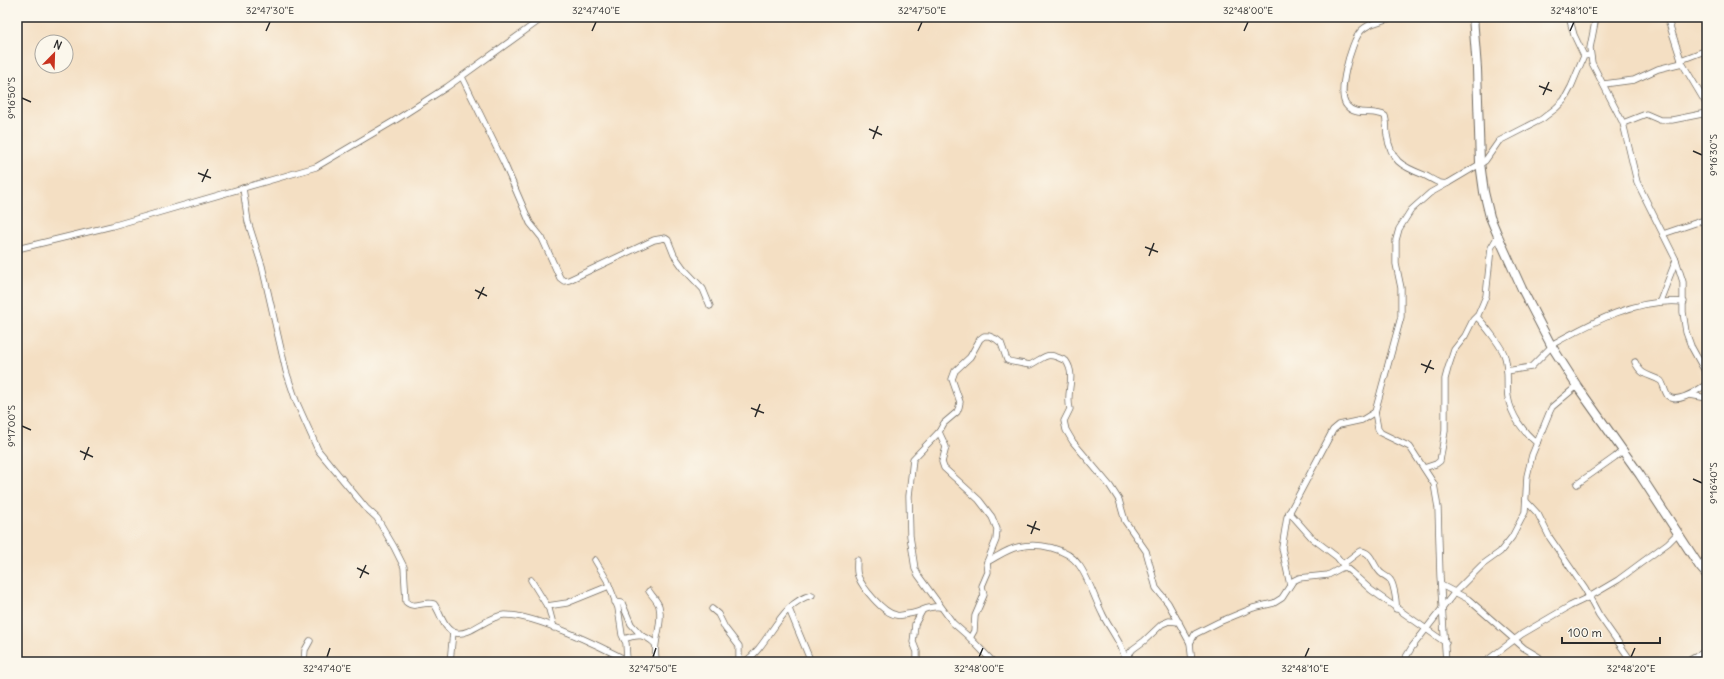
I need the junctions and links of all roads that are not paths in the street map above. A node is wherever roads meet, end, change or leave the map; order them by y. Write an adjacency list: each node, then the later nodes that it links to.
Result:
1 (544, 17): 11 (street)
2 (1394, 17): 17 (street)
3 (1473, 17): 16 (street)
4 (1570, 17): 9 (street)
5 (1596, 17): 8 (street)
6 (1667, 17): 10 (street)
7 (1707, 50): 10 (street)
8 (1590, 55): 9 (street); 12 (street)
9 (1584, 56): 16 (street)
10 (1681, 62): 12 (street); 13 (street)
11 (462, 77): 18 (street); 26 (street)
12 (1604, 84): 15 (street)
13 (1706, 103)
14 (1707, 113): 15 (street)
15 (1623, 123): 20 (street)
16 (1480, 163): 17 (street); 21 (street)
17 (1448, 183): 38 (street)
18 (243, 188): 22 (street); 73 (street)
19 (1707, 219): 20 (street)
20 (1663, 234): 23 (street)
21 (1498, 236): 27 (street); 28 (street)
22 (17, 249)
23 (1676, 260): 24 (street); 25 (street)
24 (1660, 301): 25 (street); 28 (street)
25 (1684, 302): 31 (street)
26 (710, 306)
27 (1477, 317): 32 (street); 42 (street)
28 (1551, 345): 32 (street); 35 (street)
29 (1707, 353): 31 (street)
30 (1635, 362): 36 (street)
31 (1701, 363): 33 (street)
32 (1507, 371): 40 (street)
33 (1707, 375)
34 (1707, 384): 36 (street)
35 (1577, 386): 40 (street); 41 (street)
36 (1690, 395): 37 (street)
37 (1707, 398)
38 (1375, 412): 42 (street); 45 (street)
39 (939, 432): 50 (street); 64 (street); 70 (street)
40 (1537, 443): 44 (street)
41 (1622, 451): 43 (street); 46 (street)
42 (1424, 468): 56 (street)
43 (1577, 484)
44 (1526, 502): 59 (street); 61 (street)
45 (1289, 512): 51 (street); 55 (street)
46 (1678, 533): 52 (street); 61 (street)
47 (1707, 556): 52 (street)
48 (595, 560): 57 (street)
49 (857, 560): 69 (street)
50 (987, 562): 75 (street); 84 (street)
51 (1344, 566): 55 (street); 67 (street); 67 (street)
52 (1700, 567): 53 (street)
53 (1707, 575)
54 (531, 580): 63 (street)
55 (1290, 585): 79 (street)
56 (1441, 585): 59 (street); 68 (street)
57 (609, 586): 62 (street); 63 (street)
58 (649, 591): 81 (street)
59 (1455, 592): 68 (street); 77 (street)
60 (812, 595): 66 (street)
61 (1589, 597): 77 (street); 98 (street)
62 (616, 602): 74 (street); 76 (street)
63 (547, 606): 71 (street)
64 (940, 607): 69 (street); 75 (street)
65 (712, 608): 88 (street)
66 (789, 609): 89 (street); 90 (street)
67 (1396, 609): 72 (street)
68 (1443, 609): 72 (street); 80 (street)
69 (922, 611): 91 (street)
70 (1179, 622): 79 (street); 84 (street)
71 (554, 628): 73 (street); 83 (street)
72 (1426, 629): 80 (street); 94 (street)
73 (453, 632): 86 (street)
74 (640, 635): 76 (street); 81 (street)
75 (970, 638): 92 (street)
76 (624, 639): 83 (street)
77 (1514, 639): 96 (street); 97 (street)
78 (310, 641): 85 (street)
79 (1190, 643): 93 (street)
80 (1446, 643): 95 (street)
81 (655, 644): 87 (street)
82 (1702, 657): 99 (street)
83 (628, 661)
84 (1124, 661)
85 (304, 662)
86 (450, 662)
87 (657, 662)
88 (739, 662)
89 (745, 662)
90 (812, 662)
91 (917, 662)
92 (993, 662)
93 (1192, 662)
94 (1403, 662)
95 (1446, 662)
96 (1485, 662)
97 (1542, 662)
98 (1632, 662)
99 (1689, 662)

